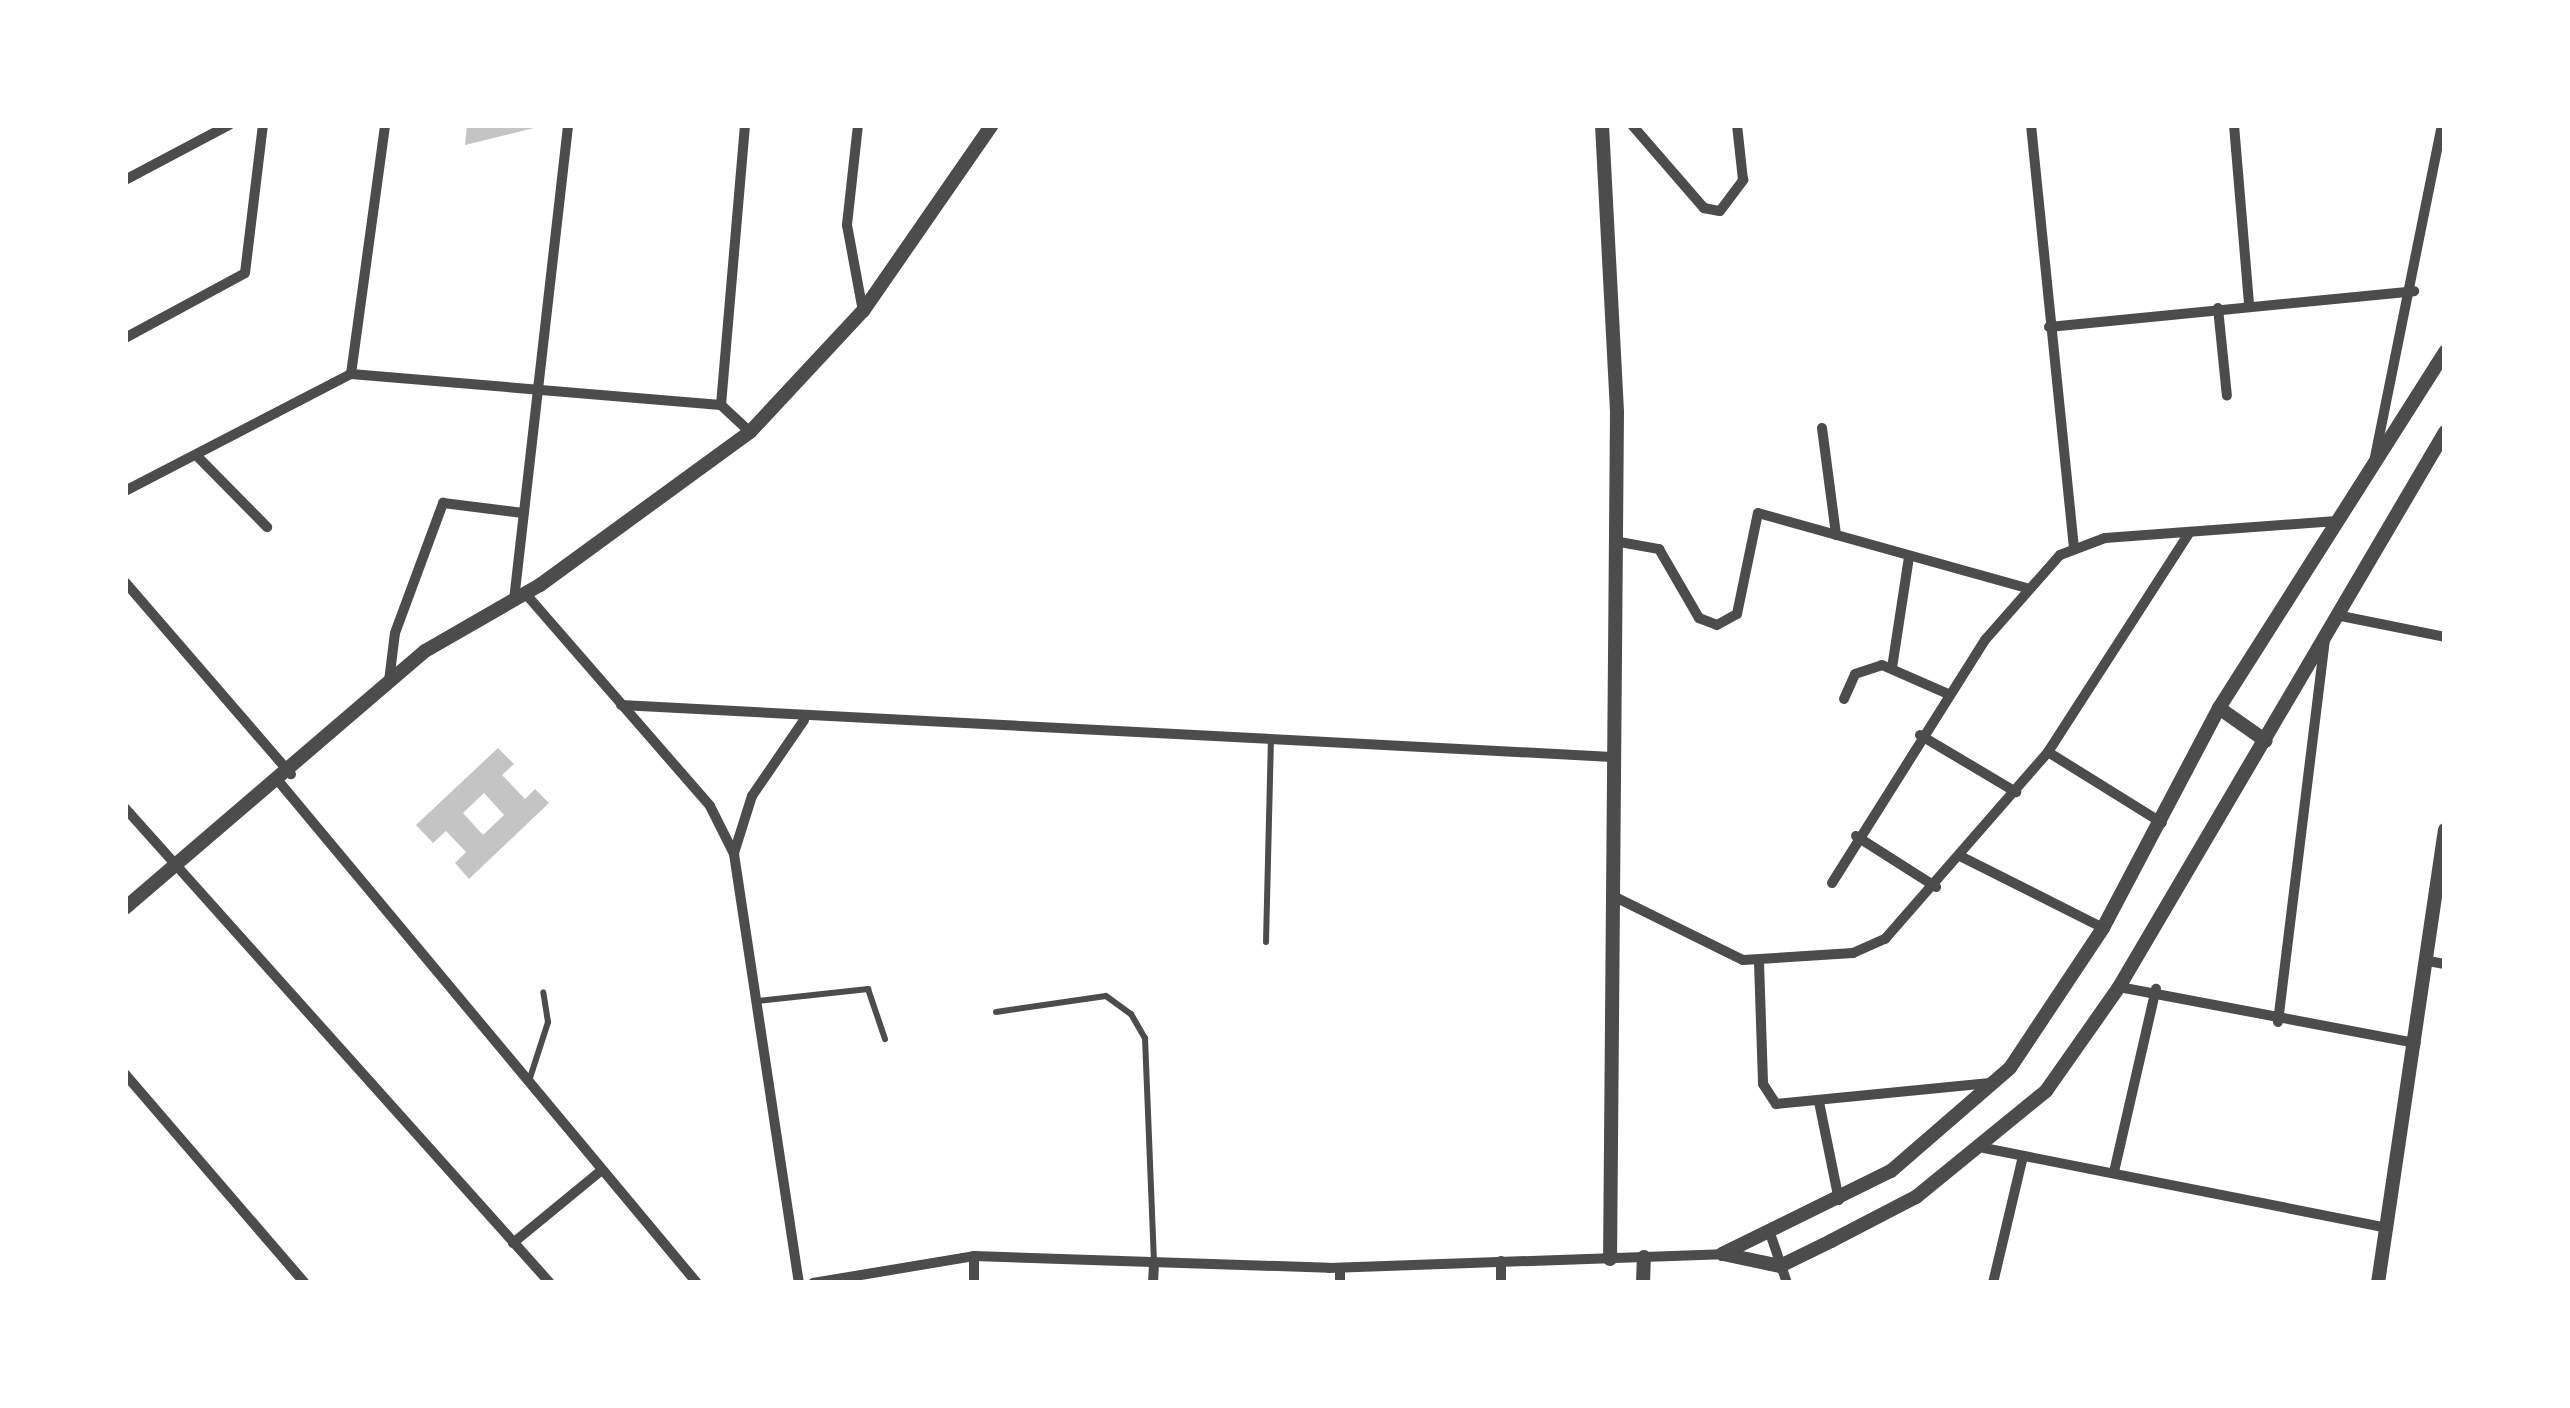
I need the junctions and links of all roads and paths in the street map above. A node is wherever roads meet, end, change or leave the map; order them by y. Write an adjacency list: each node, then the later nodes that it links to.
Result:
1 (230, 125): 14 (street)
2 (264, 125): 20 (street)
3 (384, 125): 22 (street)
4 (568, 125): 23 (street)
5 (745, 125): 25 (street)
6 (858, 125): 18 (street)
7 (992, 125): 18 (street)
8 (1602, 125): 37 (street)
9 (1632, 125): 10 (street)
10 (1737, 125)
11 (2031, 125): 19 (street)
12 (2234, 125): 16 (street)
13 (2442, 125): 15 (street)
14 (125, 180)
15 (2414, 291): 16 (street); 30 (street)
16 (2249, 304): 17 (street)
17 (2218, 308): 19 (street); 24 (street)
18 (863, 311): 27 (street)
19 (2049, 327): 38 (street)
20 (125, 338)
21 (2445, 352): 30 (street)
22 (352, 374): 23 (street); 29 (street)
23 (538, 388): 25 (street); 32 (street)
24 (2227, 396)
25 (721, 404): 27 (street)
26 (1822, 428): 36 (street)
27 (750, 432): 42 (street)
28 (2445, 432): 43 (street)
29 (197, 456): 31 (street); 34 (street)
30 (2374, 461): 33 (street)
31 (125, 490)
32 (524, 513): 42 (street); 47 (street)
33 (2336, 522): 35 (street); 51 (street)
34 (267, 528)
35 (2190, 532): 38 (street); 56 (street)
36 (1836, 535): 37 (street); 39 (street)
37 (1614, 542): 57 (street)
38 (2074, 548): 41 (street)
39 (1909, 557): 41 (street); 46 (street)
40 (125, 582): 58 (street)
41 (2026, 588): 48 (street)
42 (520, 596): 47 (street); 50 (street)
43 (2336, 615): 44 (street); 45 (street)
44 (2325, 638): 54 (street); 81 (street)
45 (2445, 638)
46 (1892, 668): 48 (street); 49 (street)
47 (388, 685): 58 (street)
48 (1948, 694): 53 (street)
49 (1844, 699)
50 (620, 704): 52 (street); 64 (street)
51 (2219, 708): 54 (street); 61 (street)
52 (804, 720): 55 (street); 64 (street)
53 (1920, 736): 59 (street); 63 (street)
54 (2266, 741): 76 (street)
55 (1272, 742): 57 (street); 72 (lane)
56 (2048, 752): 59 (street); 61 (street)
57 (1612, 758): 69 (street)
58 (285, 779): 66 (street); 85 (street)
59 (2016, 792): 65 (street)
60 (125, 808): 66 (street)
61 (2164, 824): 71 (street)
62 (2445, 830): 73 (street)
63 (1856, 836): 67 (street); 68 (street)
64 (734, 854): 79 (street)
65 (1960, 856): 68 (street); 71 (street)
66 (171, 866): 70 (street); 95 (street)
67 (1832, 883)
68 (1936, 886): 74 (street)
69 (1612, 895): 74 (street); 99 (street)
70 (125, 908)
71 (2103, 928): 86 (street)
72 (1266, 942)
73 (2428, 961): 75 (street); 83 (street)
74 (1759, 962): 87 (street)
75 (2445, 964)
76 (2119, 987): 77 (street); 88 (street)
77 (2156, 989): 81 (street); 91 (street)
78 (542, 992): 85 (lane)
79 (756, 1001): 82 (lane); 107 (street)
80 (996, 1012): 101 (lane)
81 (2278, 1022): 83 (street)
82 (886, 1039)
83 (2417, 1043): 93 (street)
84 (125, 1074): 104 (street)
85 (530, 1081): 90 (street)
86 (1996, 1082): 87 (street); 92 (street)
87 (1819, 1102): 92 (street)
88 (1984, 1148): 89 (street); 102 (street)
89 (2022, 1160): 91 (street); 115 (street)
90 (602, 1170): 95 (street); 106 (street)
91 (2114, 1172): 93 (street)
92 (1839, 1200): 94 (street)
93 (2387, 1228): 116 (street)
94 (1771, 1236): 96 (street); 102 (street)
95 (513, 1242): 105 (street)
96 (1722, 1254): 98 (street); 102 (street)
97 (974, 1256): 101 (street); 108 (street); 109 (street)
98 (1644, 1257): 99 (street); 113 (street)
99 (1610, 1259): 100 (street)
100 (1501, 1261): 103 (street); 112 (street)
101 (1154, 1264): 103 (street); 110 (street)
102 (1780, 1266): 114 (street)
103 (1340, 1268): 111 (street)
104 (305, 1283)
105 (550, 1283)
106 (697, 1283)
107 (800, 1283)
108 (813, 1283)
109 (974, 1283)
110 (1154, 1283)
111 (1340, 1283)
112 (1502, 1283)
113 (1643, 1283)
114 (1787, 1283)
115 (1993, 1283)
116 (2378, 1283)

